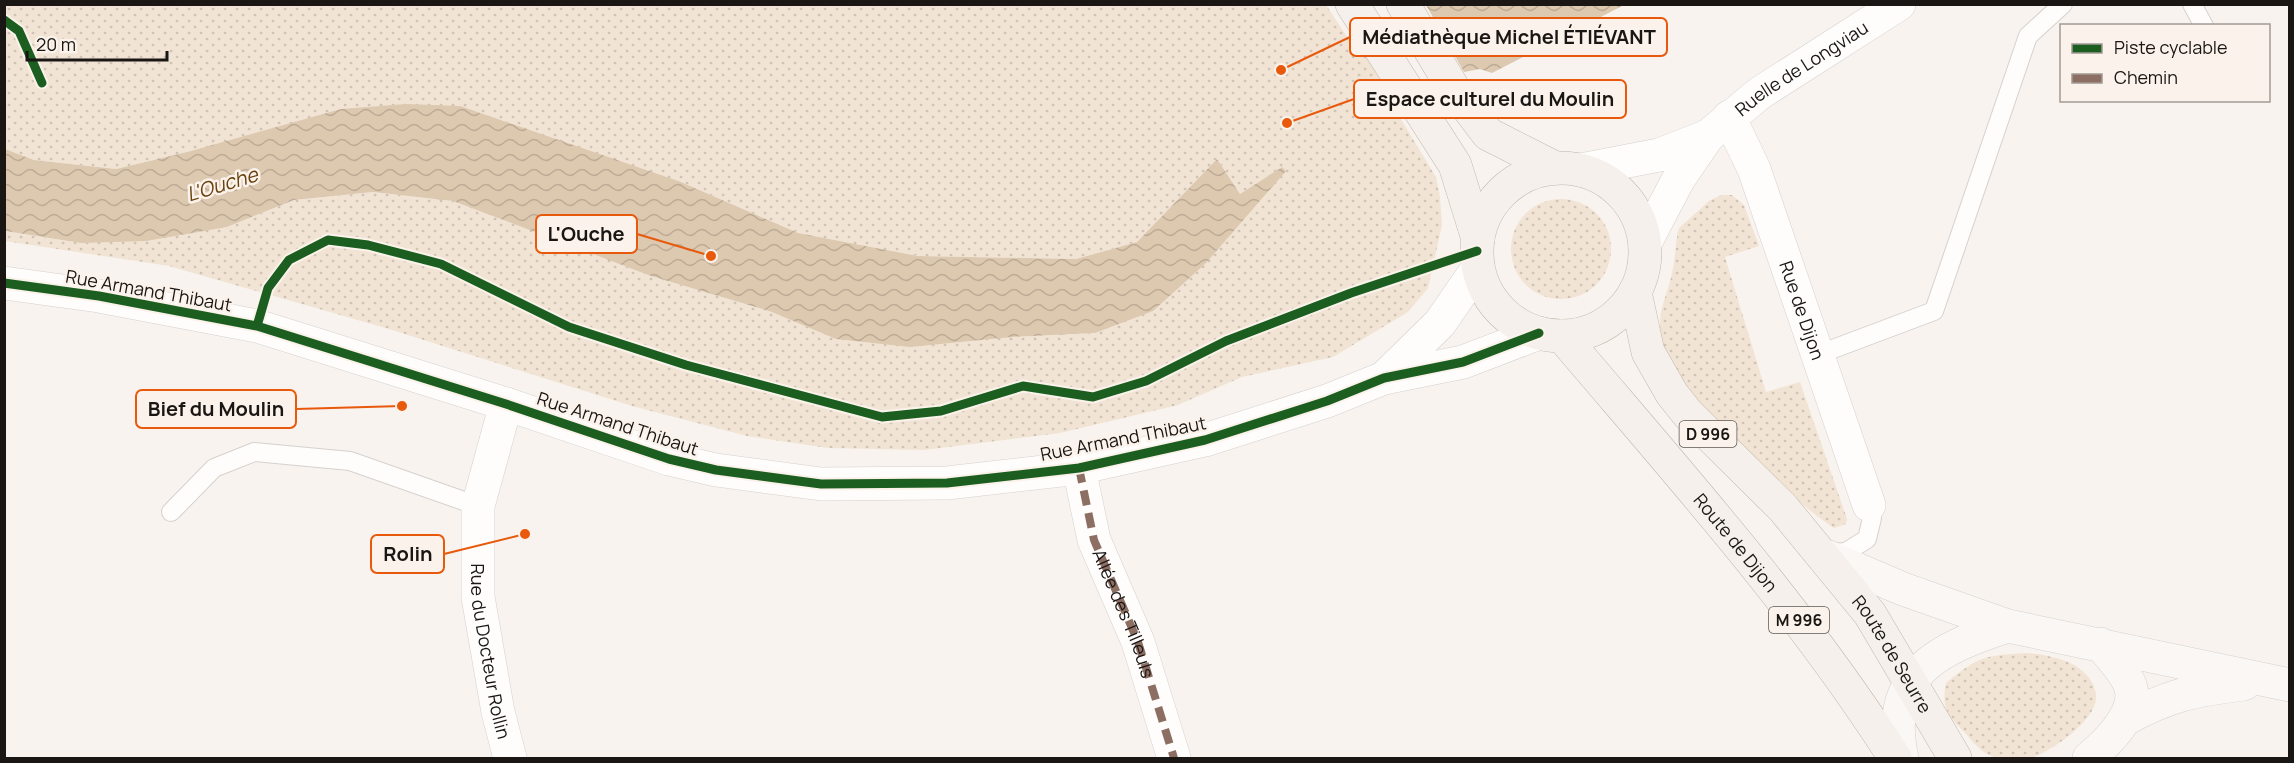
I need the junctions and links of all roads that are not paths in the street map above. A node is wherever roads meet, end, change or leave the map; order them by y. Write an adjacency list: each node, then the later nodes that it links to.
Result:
1 (1352, 4): 10 (main road)
2 (1403, 4): 8 (main road)
3 (1899, 4): 7 (street, Ruelle de Longviau)
4 (2063, 4): 14 (lane)
5 (2192, 4): 6 (lane)
6 (2203, 24)
7 (1718, 127): 8 (street, Ruelle de Longviau); 9 (street, Ruelle de Longviau); 14 (street, Rue de Dijon)
8 (1568, 169): 9 (main road); 10 (main road)
9 (1646, 243): 12 (main road)
10 (1478, 254): 13 (main road); 15 (street, Rue Armand Thibaut)
11 (4, 283): 16 (street, Rue Armand Thibaut)
12 (1635, 292): 13 (main road); 21 (main road, D 996)
13 (1551, 334): 15 (street, Rue Armand Thibaut); 29 (main road, Route de Dijon / M 996)
14 (1817, 355): 18 (street, Rue de Dijon)
15 (1384, 378): 17 (street, Rue Armand Thibaut)
16 (506, 404): 17 (street, Rue Armand Thibaut); 19 (street, Rue du Docteur Rollin)
17 (1079, 468): 28 (street, Allée des Tilleuls)
18 (1869, 505): 21 (lane)
19 (478, 506): 20 (lane); 27 (street, Rue du Docteur Rollin)
20 (171, 512)
21 (1821, 554): 22 (street); 24 (main road, Route de Seurre)
22 (2008, 626): 23 (street); 24 (street)
23 (2100, 644): 25 (street); 26 (street)
24 (1910, 679): 30 (street); 31 (main road, Route de Seurre)
25 (2280, 683): 26 (street)
26 (2124, 720): 32 (street)
27 (510, 759)
28 (1174, 759)
29 (1895, 759)
30 (1902, 759)
31 (1955, 759)
32 (2089, 759)

